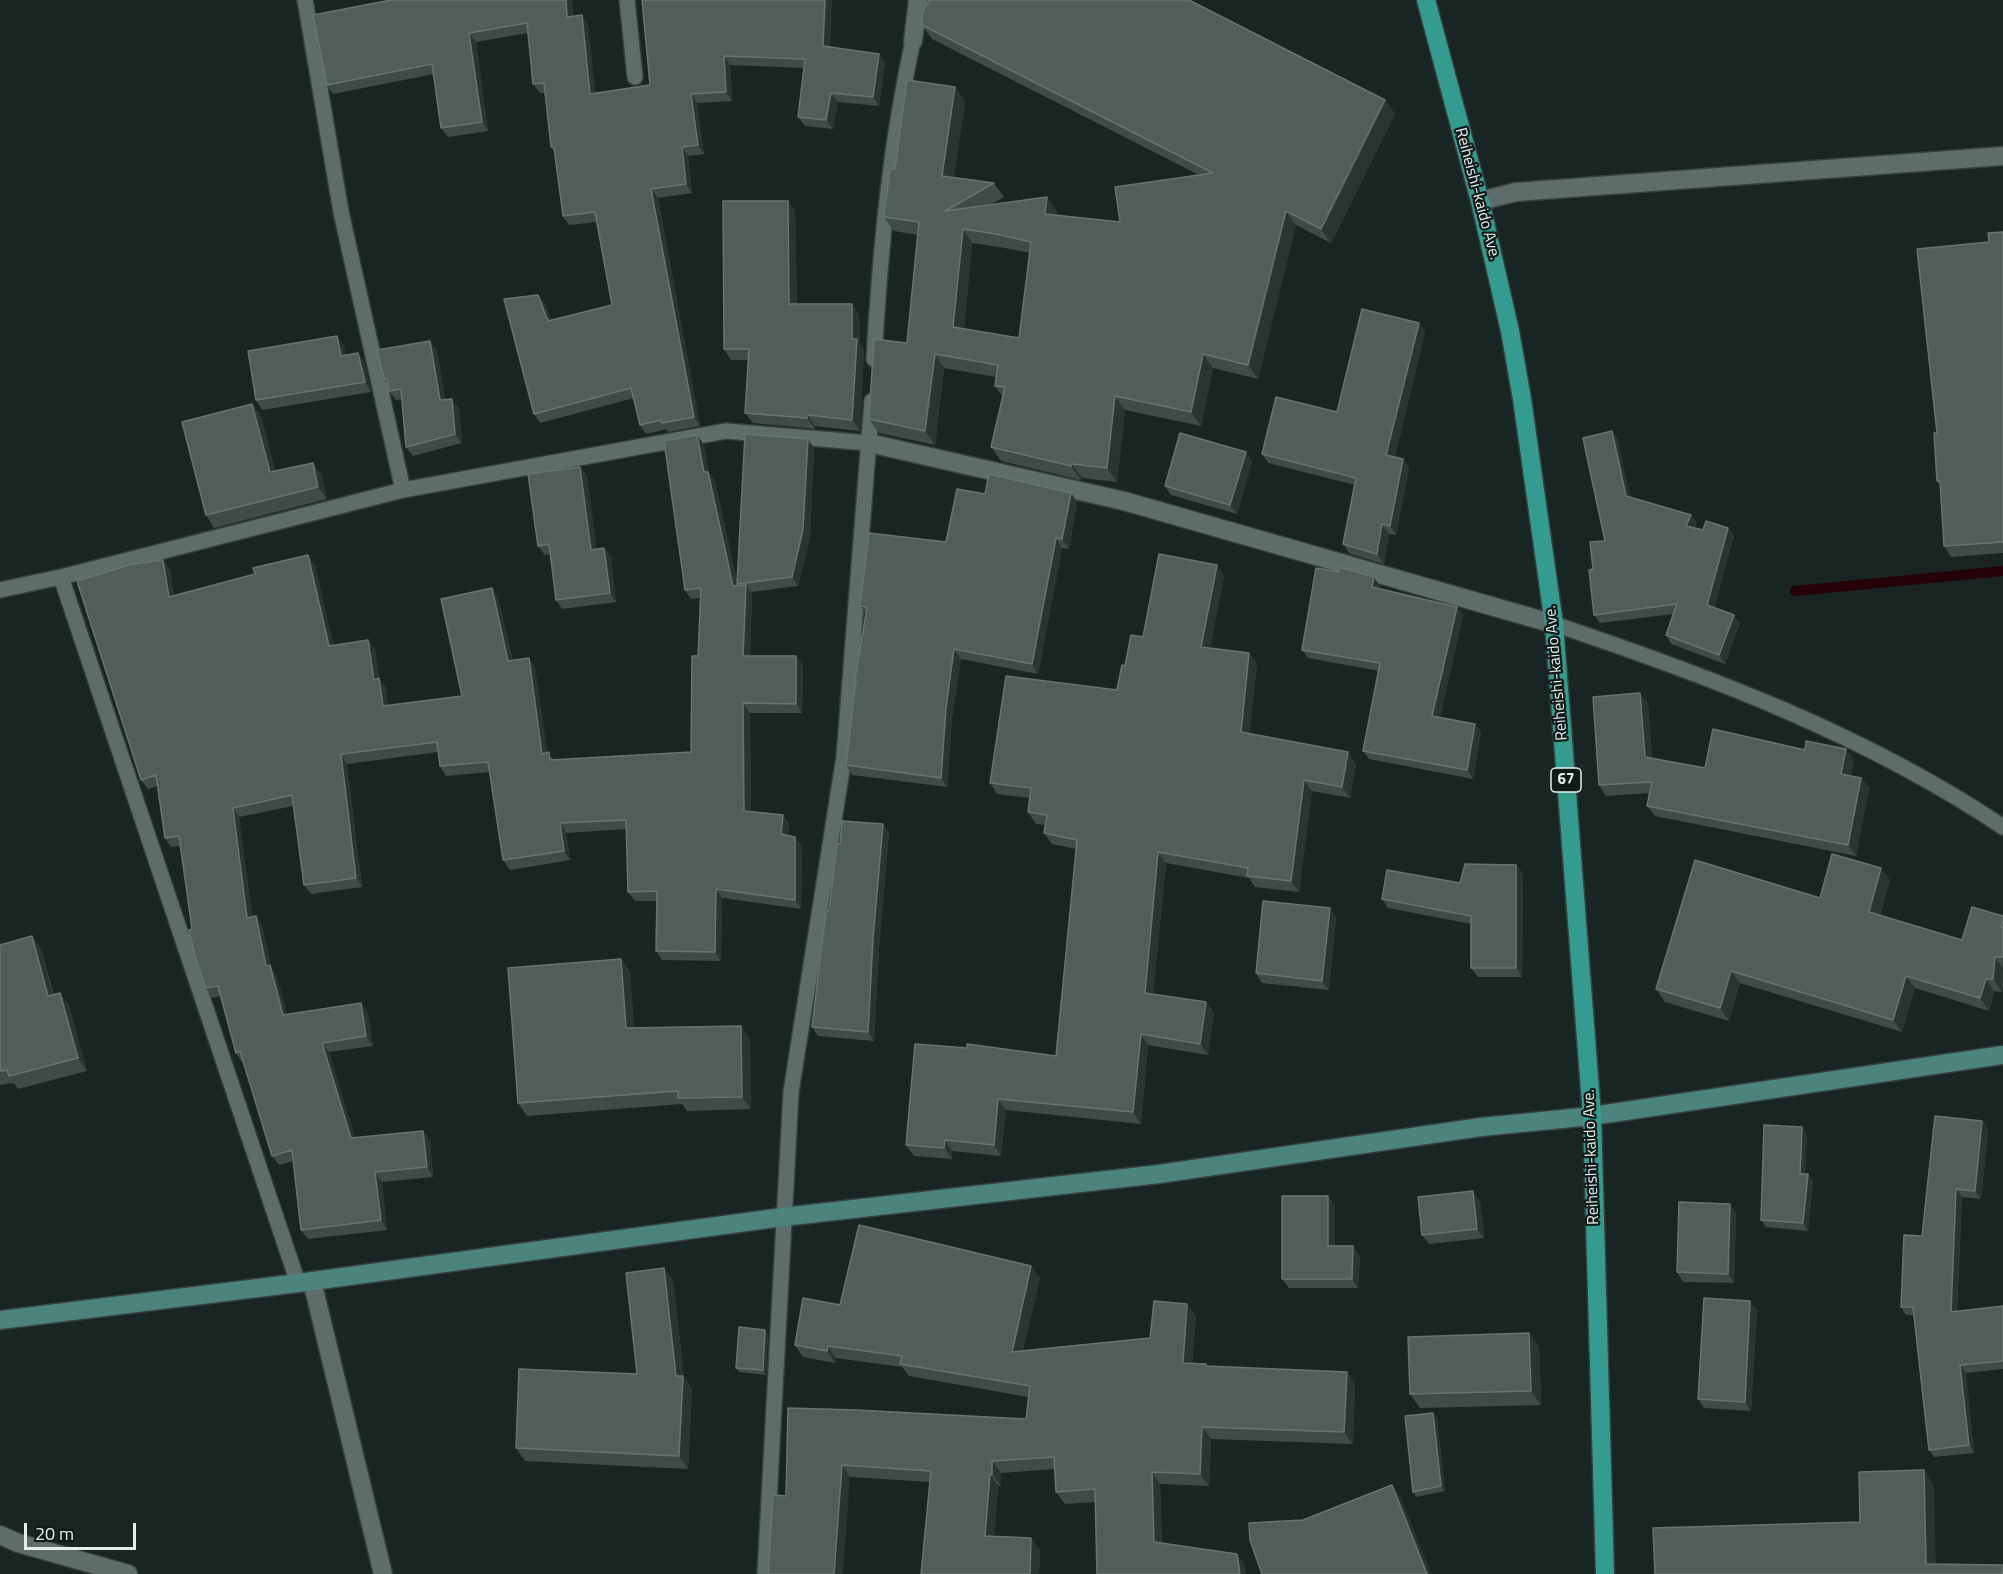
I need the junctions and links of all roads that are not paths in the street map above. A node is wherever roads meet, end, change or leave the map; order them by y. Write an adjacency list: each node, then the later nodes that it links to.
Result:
1 (305, 0): 10 (lane)
2 (627, 0): 6 (lane)
3 (918, 0): 5 (street)
4 (1426, 0): 8 (main road, Reiheishi-kaido Ave. / 67)
5 (913, 41): 9 (lane)
6 (635, 77)
7 (2003, 156): 8 (street)
8 (1480, 201): 13 (main road, Reiheishi-kaido Ave. / 67)
9 (869, 443): 10 (lane); 13 (street); 17 (lane)
10 (403, 490): 11 (lane)
11 (61, 577): 12 (lane); 18 (lane)
12 (0, 590)
13 (1554, 624): 14 (lane); 16 (main road, Reiheishi-kaido Ave. / 67)
14 (2003, 827)
15 (2003, 1055): 16 (street)
16 (1592, 1116): 17 (street); 24 (main road, Reiheishi-kaido Ave. / 67)
17 (783, 1218): 18 (street); 23 (lane)
18 (305, 1282): 19 (street); 22 (street)
19 (0, 1320)
20 (0, 1535): 21 (street)
21 (128, 1574)
22 (383, 1574)
23 (765, 1574)
24 (1605, 1574)

